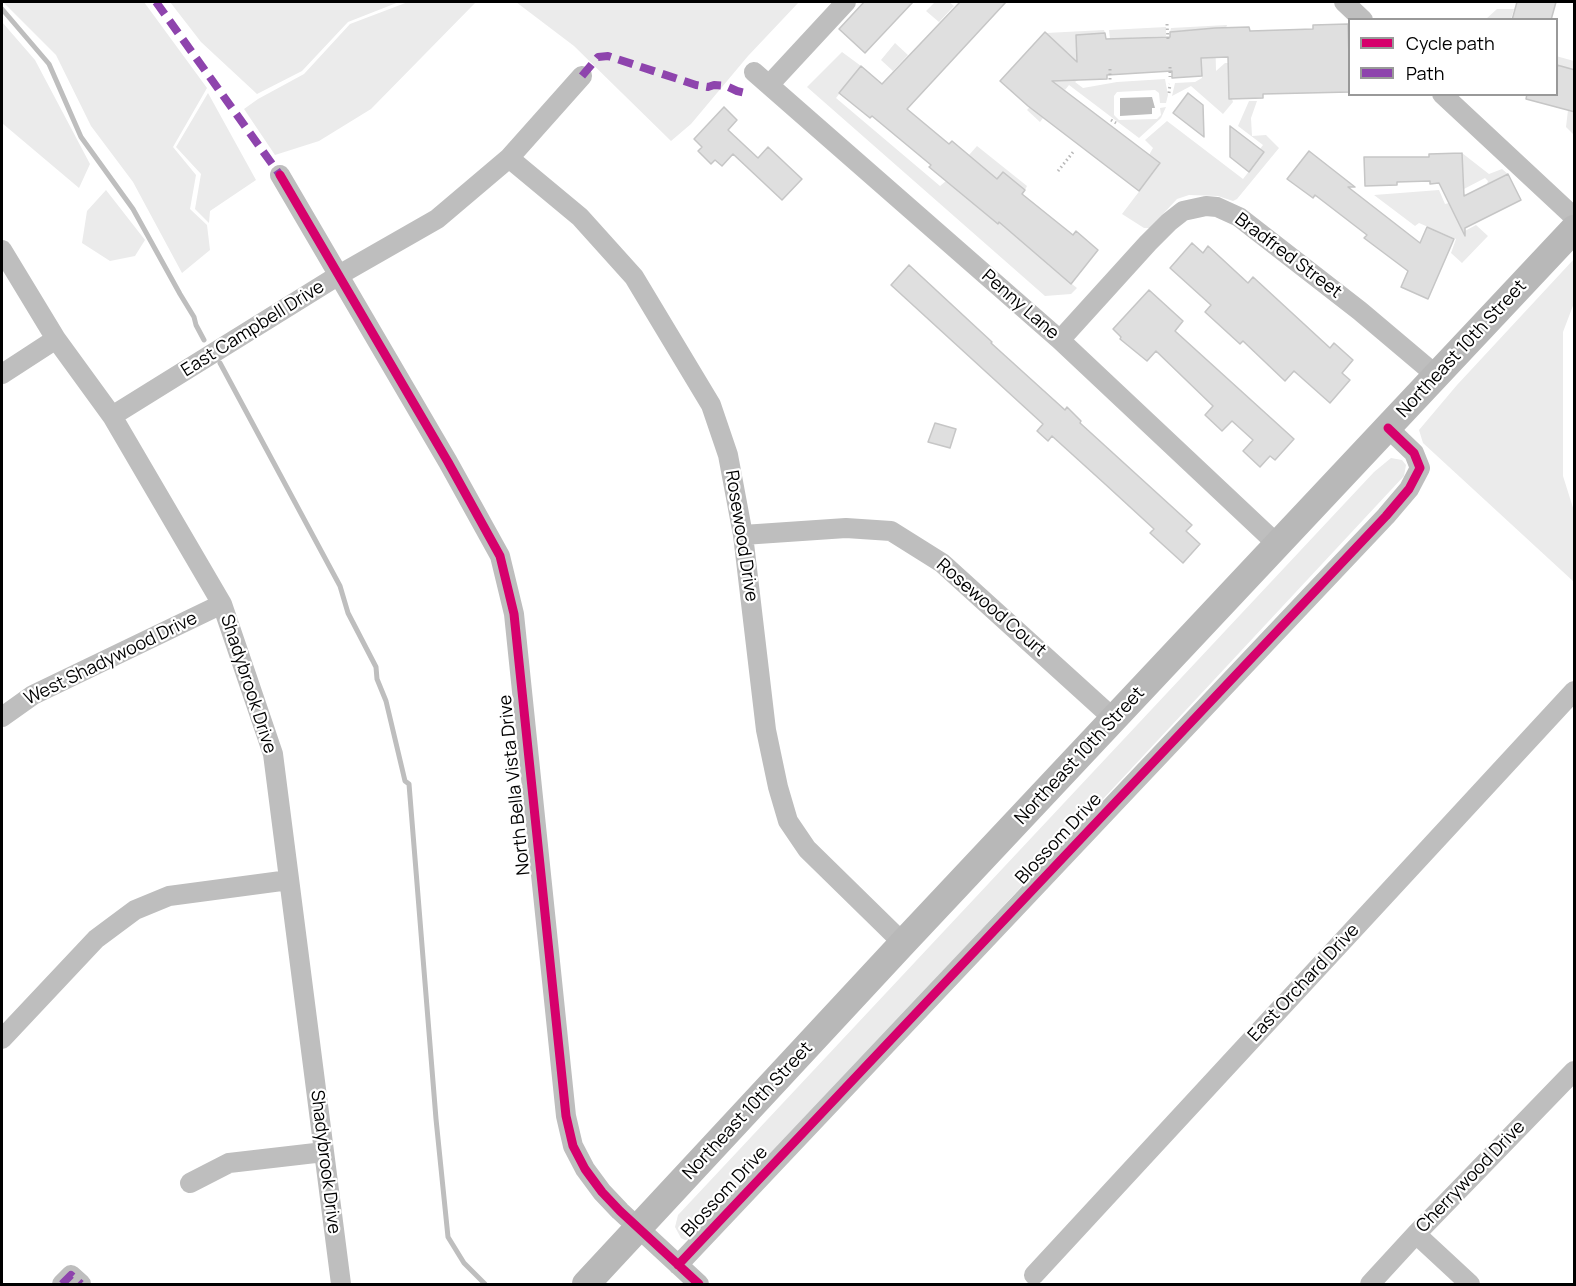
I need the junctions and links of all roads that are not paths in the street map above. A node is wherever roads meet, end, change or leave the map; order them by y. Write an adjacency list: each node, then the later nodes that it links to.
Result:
1 (846, 2): 6 (street)
2 (1344, 2): 3 (street)
3 (1361, 18)
4 (754, 72): 6 (street, Penny Lane)
5 (582, 76): 8 (street, East Campbell Drive)
6 (769, 85): 15 (street, Penny Lane)
7 (1444, 96): 10 (street)
8 (509, 158): 13 (street, East Campbell Drive); 20 (street, Rosewood Drive)
9 (280, 175): 13 (street, North Bella Vista Drive)
10 (1575, 217)
11 (1575, 229): 17 (main road, Northeast 10th Street)
12 (2, 250): 14 (street, Shadybrook Drive)
13 (339, 275): 18 (street, East Campbell Drive); 32 (street, North Bella Vista Drive)
14 (57, 339): 16 (street); 18 (street, Shadybrook Drive)
15 (1060, 340): 17 (street, Bradfred Street); 21 (street, Penny Lane)
16 (2, 374)
17 (1437, 376): 19 (main road, Northeast 10th Street)
18 (112, 416): 22 (street, Shadybrook Drive)
19 (1388, 428): 21 (main road, Northeast 10th Street); 34 (street, Blossom Drive)
20 (743, 535): 25 (street, Rosewood Court); 27 (street, Rosewood Drive)
21 (1278, 545): 25 (main road, Northeast 10th Street)
22 (222, 604): 24 (street, West Shadywood Drive); 26 (street, Shadybrook Drive)
23 (1575, 692): 35 (street, East Orchard Drive)
24 (2, 717)
25 (1114, 719): 27 (main road, Northeast 10th Street)
26 (289, 880): 28 (street); 30 (street, Shadybrook Drive)
27 (903, 943): 32 (main road, Northeast 10th Street)
28 (2, 1039)
29 (1575, 1071): 33 (street, Cherrywood Drive)
30 (324, 1152): 31 (street); 38 (street, Shadybrook Drive)
31 (190, 1183)
32 (638, 1229): 34 (street, North Bella Vista Drive); 39 (main road, Northeast 10th Street)
33 (1416, 1234): 41 (street, Cherrywood Drive); 42 (street)
34 (678, 1265): 40 (street, North Bella Vista Drive)
35 (1035, 1281)
36 (62, 1284): 37 (street)
37 (81, 1284)
38 (341, 1284)
39 (586, 1284)
40 (699, 1284)
41 (1370, 1284)
42 (1470, 1284)

